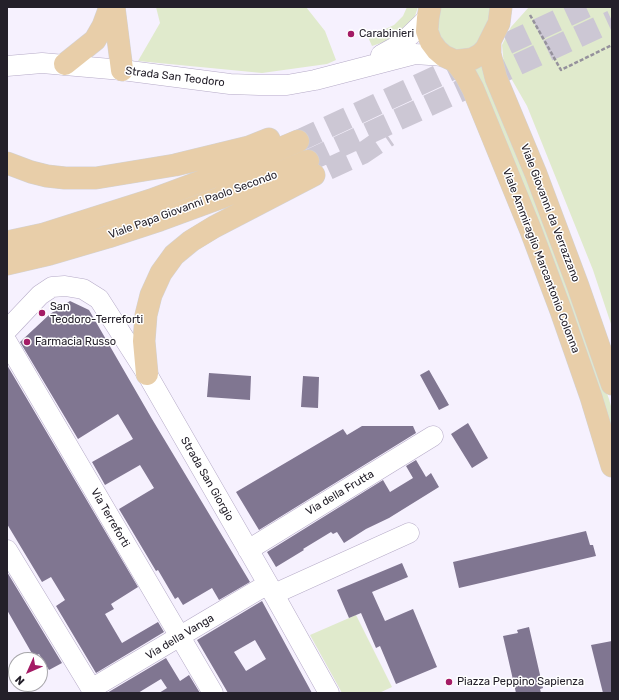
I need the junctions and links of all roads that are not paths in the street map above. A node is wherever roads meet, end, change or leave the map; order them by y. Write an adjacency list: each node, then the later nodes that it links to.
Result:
1 (110, 7): 8 (main road)
2 (114, 7): 10 (main road)
3 (524, 11): 5 (main road)
4 (429, 12): 7 (main road, Viale Ammiraglio Marcantonio Colonna); 11 (street, Strada San Teodoro)
5 (500, 15): 6 (main road)
6 (490, 42): 7 (main road); 19 (main road, Viale Giovanni da Verrazzano)
7 (450, 59): 11 (street, Strada San Teodoro); 21 (main road, Viale Ammiraglio Marcantonio Colonna)
8 (65, 64): 9 (street, Strada San Teodoro); 10 (street, Strada San Teodoro)
9 (7, 66)
10 (122, 70): 11 (street, Strada San Teodoro)
11 (343, 73)
12 (7, 163): 13 (main road, Viale Papa Giovanni Paolo Secondo)
13 (104, 227): 14 (main road, Viale Papa Giovanni Paolo Secondo); 15 (main road, Viale Papa Giovanni Paolo Secondo); 18 (main road, Viale Papa Giovanni Paolo Secondo)
14 (7, 242)
15 (7, 264)
16 (7, 330): 18 (street, Strada San Giorgio)
17 (7, 342): 26 (street, Via Terreforti)
18 (147, 374): 24 (street, Strada San Giorgio)
19 (612, 384)
20 (433, 436): 24 (street, Via della Frutta)
21 (612, 466)
22 (409, 533): 25 (street, Via della Vanga)
23 (7, 550): 27 (street)
24 (248, 550): 25 (street, Strada San Giorgio)
25 (271, 589): 26 (street, Via della Vanga); 29 (street, Strada San Giorgio)
26 (180, 637): 27 (street, Via della Vanga); 28 (street, Via Terreforti)
27 (92, 691)
28 (213, 693)
29 (329, 693)

